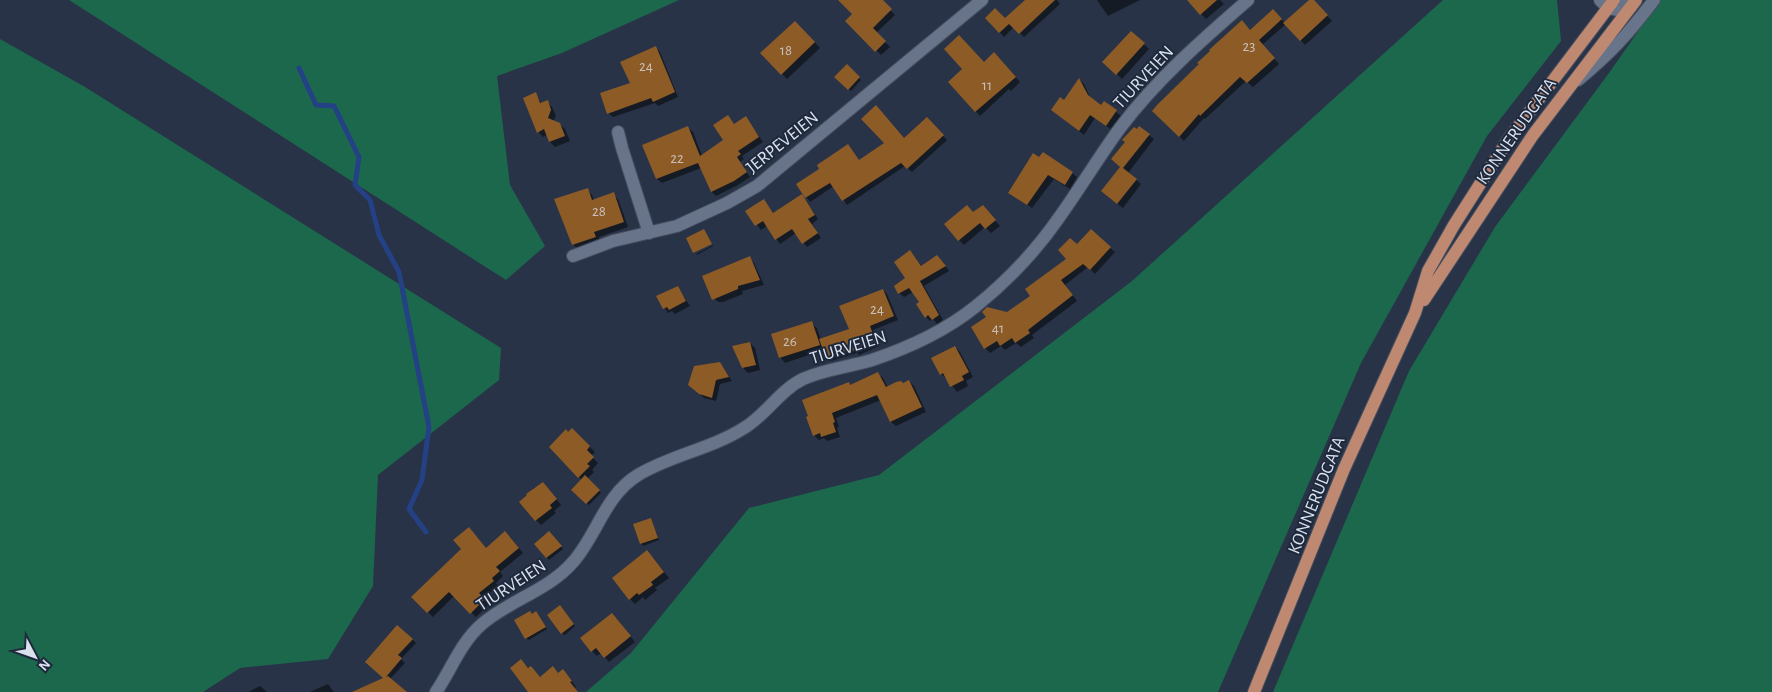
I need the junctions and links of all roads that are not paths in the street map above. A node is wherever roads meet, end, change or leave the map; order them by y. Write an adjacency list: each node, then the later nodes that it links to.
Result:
1 (982, 0): 9 (street, JERPEVEIEN)
2 (1248, 0): 12 (street, TIURVEIEN)
3 (1636, 0): 6 (main road, KONNERUDGATA)
4 (1654, 0): 7 (street)
5 (1607, 3): 6 (street); 11 (main road, KONNERUDGATA)
6 (1625, 6): 7 (main road, KONNERUDGATA)
7 (1568, 87): 11 (main road, KONNERUDGATA)
8 (618, 132): 9 (street)
9 (649, 233): 10 (street, JERPEVEIEN)
10 (573, 256)
11 (1415, 313): 13 (main road, KONNERUDGATA)
12 (436, 692)
13 (1254, 692)

